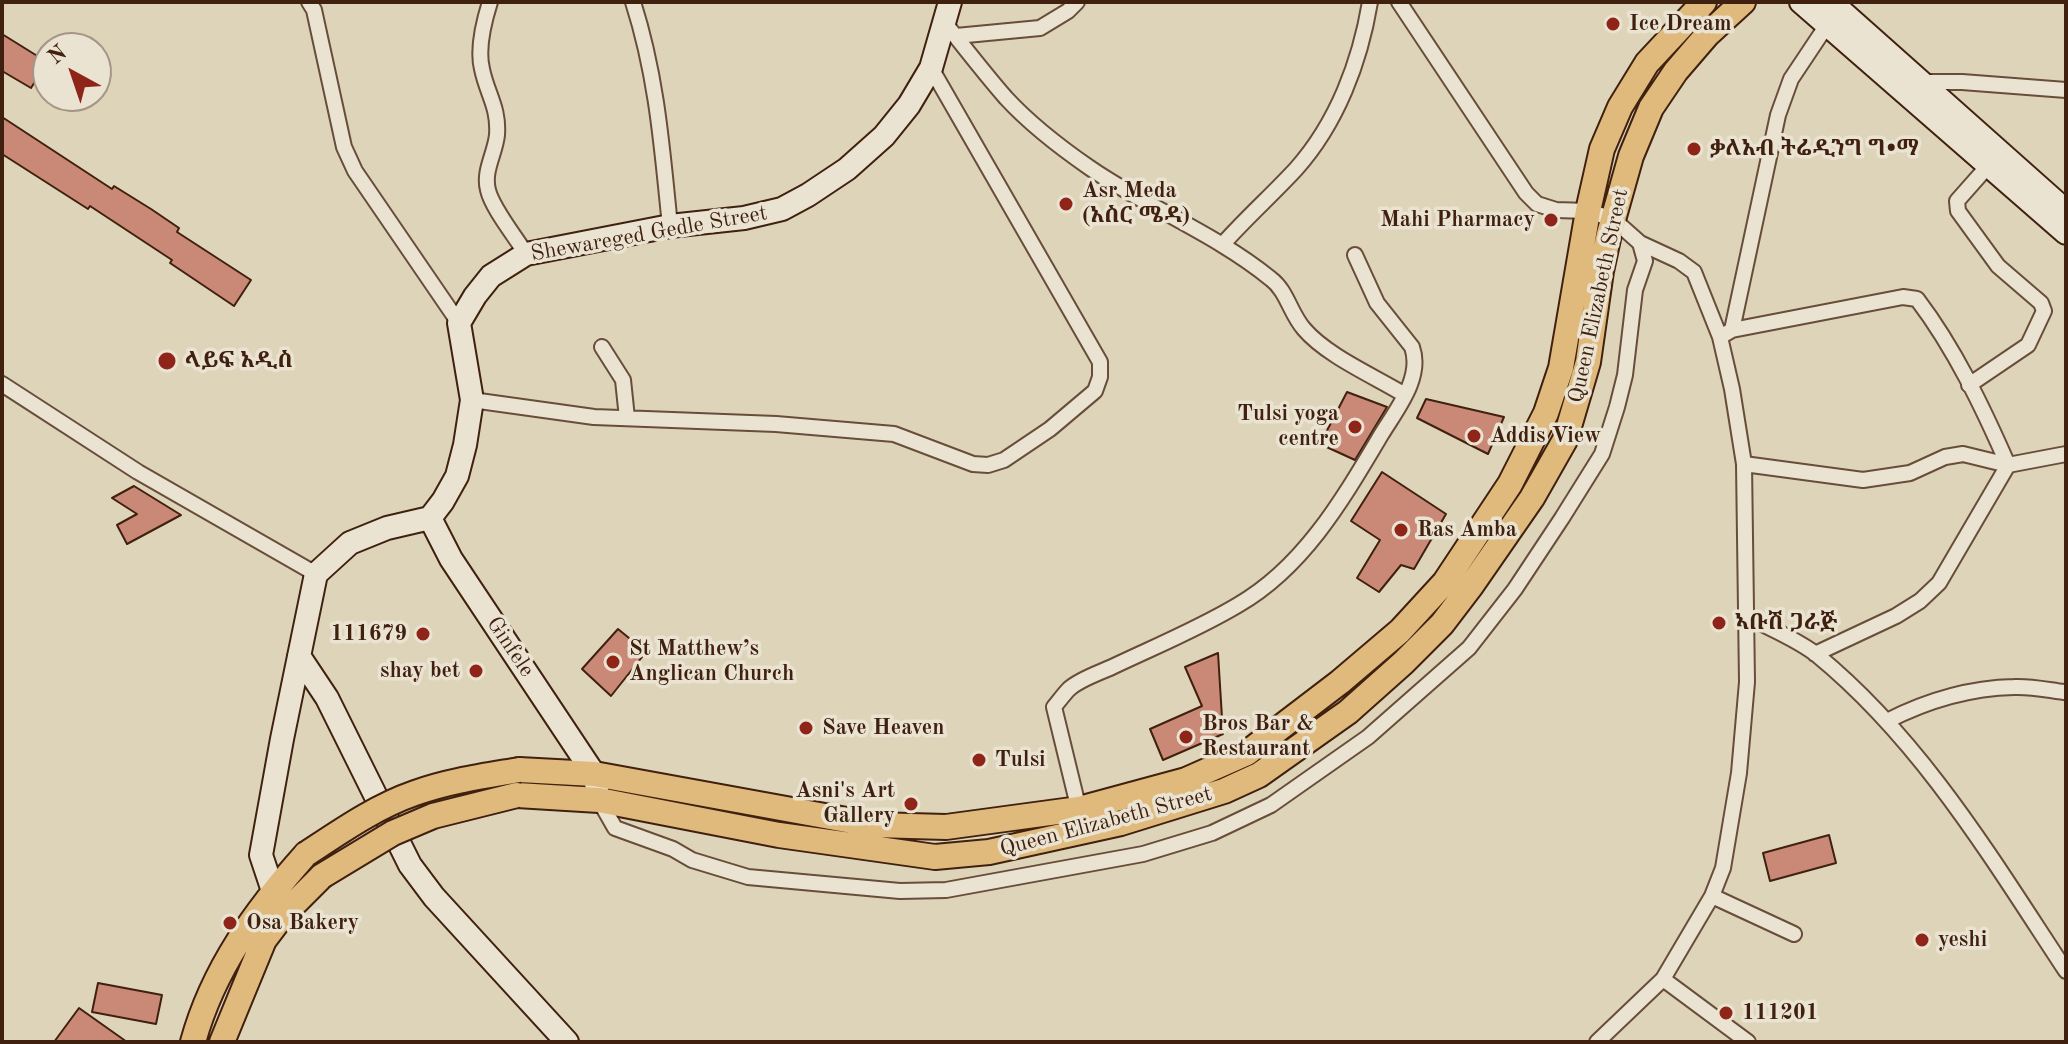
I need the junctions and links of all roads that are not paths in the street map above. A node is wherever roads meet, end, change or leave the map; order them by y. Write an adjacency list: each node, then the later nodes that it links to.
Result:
1 (309, 2): 26 (street)
2 (490, 2): 24 (street)
3 (633, 2): 20 (street)
4 (1077, 2): 11 (street)
5 (1370, 2): 23 (street)
6 (1399, 2): 17 (street)
7 (1704, 2): 17 (main road, Queen Elizabeth Street)
8 (1743, 2): 19 (main road, Queen Elizabeth Street)
9 (1801, 2): 12 (street)
10 (1831, 2): 14 (street)
11 (950, 20): 13 (street, Shewareged Gedle Street); 23 (street)
12 (1827, 25): 16 (street); 27 (street)
13 (931, 68): 20 (street, Shewareged Gedle Street); 33 (street)
14 (1922, 82): 15 (street); 18 (street)
15 (2066, 90)
16 (1988, 166): 21 (street); 30 (street)
17 (1588, 211): 19 (street); 46 (main road, Queen Elizabeth Street)
18 (2066, 211)
19 (1613, 219): 22 (street); 46 (main road, Queen Elizabeth Street)
20 (670, 226): 24 (street, Shewareged Gedle Street)
21 (2066, 233)
22 (1640, 243): 27 (street); 45 (street)
23 (1223, 244): 31 (street)
24 (526, 254): 26 (street, Shewareged Gedle Street)
25 (1355, 255): 31 (street)
26 (459, 323): 32 (street)
27 (1726, 333): 30 (street); 35 (street)
28 (602, 347): 33 (street)
29 (2, 384): 38 (street)
30 (1969, 385): 36 (street)
31 (1405, 395): 46 (street)
32 (472, 400): 33 (street); 37 (street)
33 (627, 418)
34 (2066, 454): 36 (street)
35 (1744, 464): 36 (street); 39 (street)
36 (2008, 465): 40 (street)
37 (430, 518): 38 (street); 44 (street, Ginfele)
38 (316, 574): 41 (street)
39 (1747, 616): 40 (street); 48 (street)
40 (1815, 654): 43 (street)
41 (299, 656): 47 (street); 54 (street)
42 (2064, 692): 43 (street)
43 (1887, 721): 50 (street)
44 (594, 774): 45 (street); 46 (main road, Queen Elizabeth Street); 47 (main road, Queen Elizabeth Street, bridge)
45 (599, 800): 46 (main road, Queen Elizabeth Street); 53 (main road, Queen Elizabeth Street, bridge)
46 (1082, 819)
47 (273, 891): 52 (main road, Queen Elizabeth Street)
48 (1712, 896): 49 (street); 51 (street)
49 (1794, 934)
50 (2066, 971)
51 (1663, 979): 55 (street); 56 (street)
52 (193, 1042)
53 (222, 1042)
54 (567, 1042)
55 (1597, 1042)
56 (1748, 1042)

